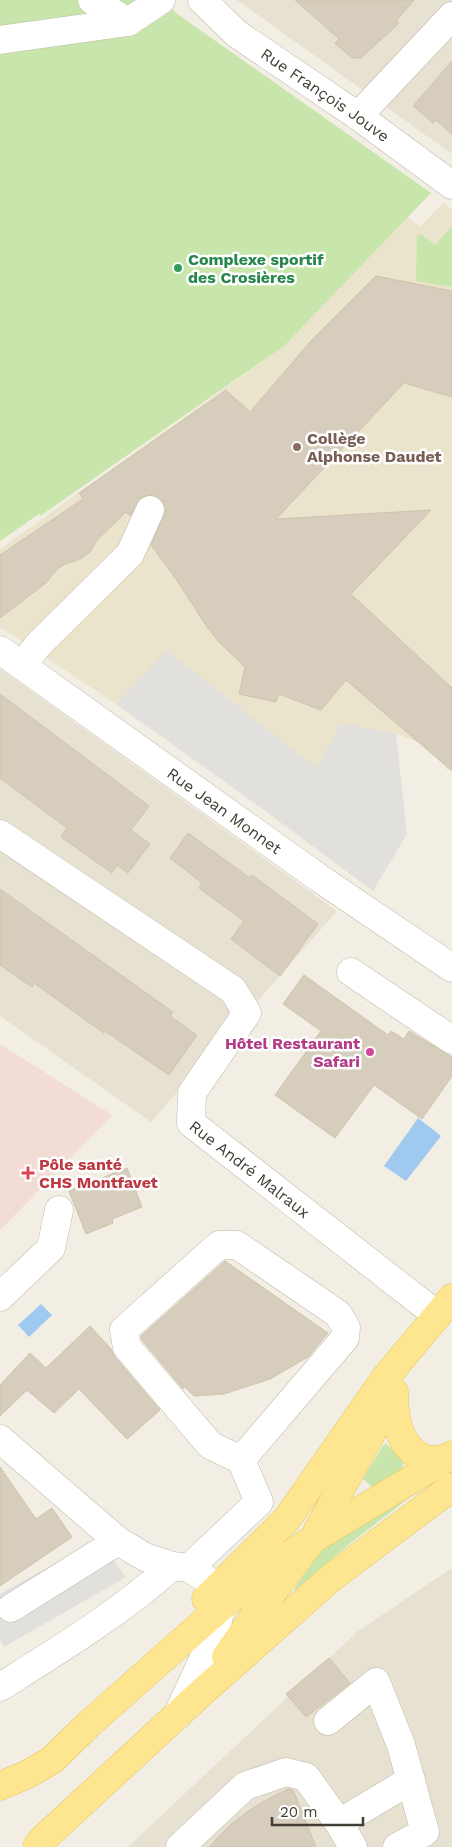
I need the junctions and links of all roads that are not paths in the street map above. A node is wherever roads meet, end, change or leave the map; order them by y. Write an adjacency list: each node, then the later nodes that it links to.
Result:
1 (92, 0): 5 (street)
2 (161, 0): 5 (street)
3 (202, 0): 7 (street, Rue François Jouve)
4 (452, 16): 7 (street)
5 (128, 22): 6 (street)
6 (0, 40)
7 (358, 116): 8 (street, Rue François Jouve)
8 (452, 185)
9 (150, 510): 11 (street)
10 (0, 650): 11 (street, Rue Jean Monnet)
11 (22, 666): 13 (street, Rue Jean Monnet)
12 (0, 834): 18 (street, Rue André Malraux)
13 (452, 968)
14 (351, 972): 15 (street)
15 (452, 1040)
16 (59, 1210): 17 (street)
17 (0, 1297)
18 (445, 1306): 19 (main road); 27 (main road)
19 (394, 1392): 21 (main road); 24 (main road)
20 (0, 1439): 25 (street)
21 (448, 1457): 24 (main road)
22 (241, 1460): 22 (street); 26 (street)
23 (452, 1487): 30 (main road)
24 (314, 1539): 27 (main road); 30 (main road)
25 (118, 1541): 26 (street); 28 (street)
26 (180, 1567): 27 (street); 29 (street)
27 (219, 1598): 31 (street); 34 (main road)
28 (11, 1608)
29 (0, 1688)
30 (201, 1693): 31 (main road)
31 (176, 1718): 36 (main road)
32 (328, 1721): 33 (street)
33 (411, 1780): 35 (street); 39 (street)
34 (0, 1786)
35 (339, 1823): 37 (street); 38 (street)
36 (38, 1847)
37 (180, 1847)
38 (353, 1847)
39 (397, 1847)

